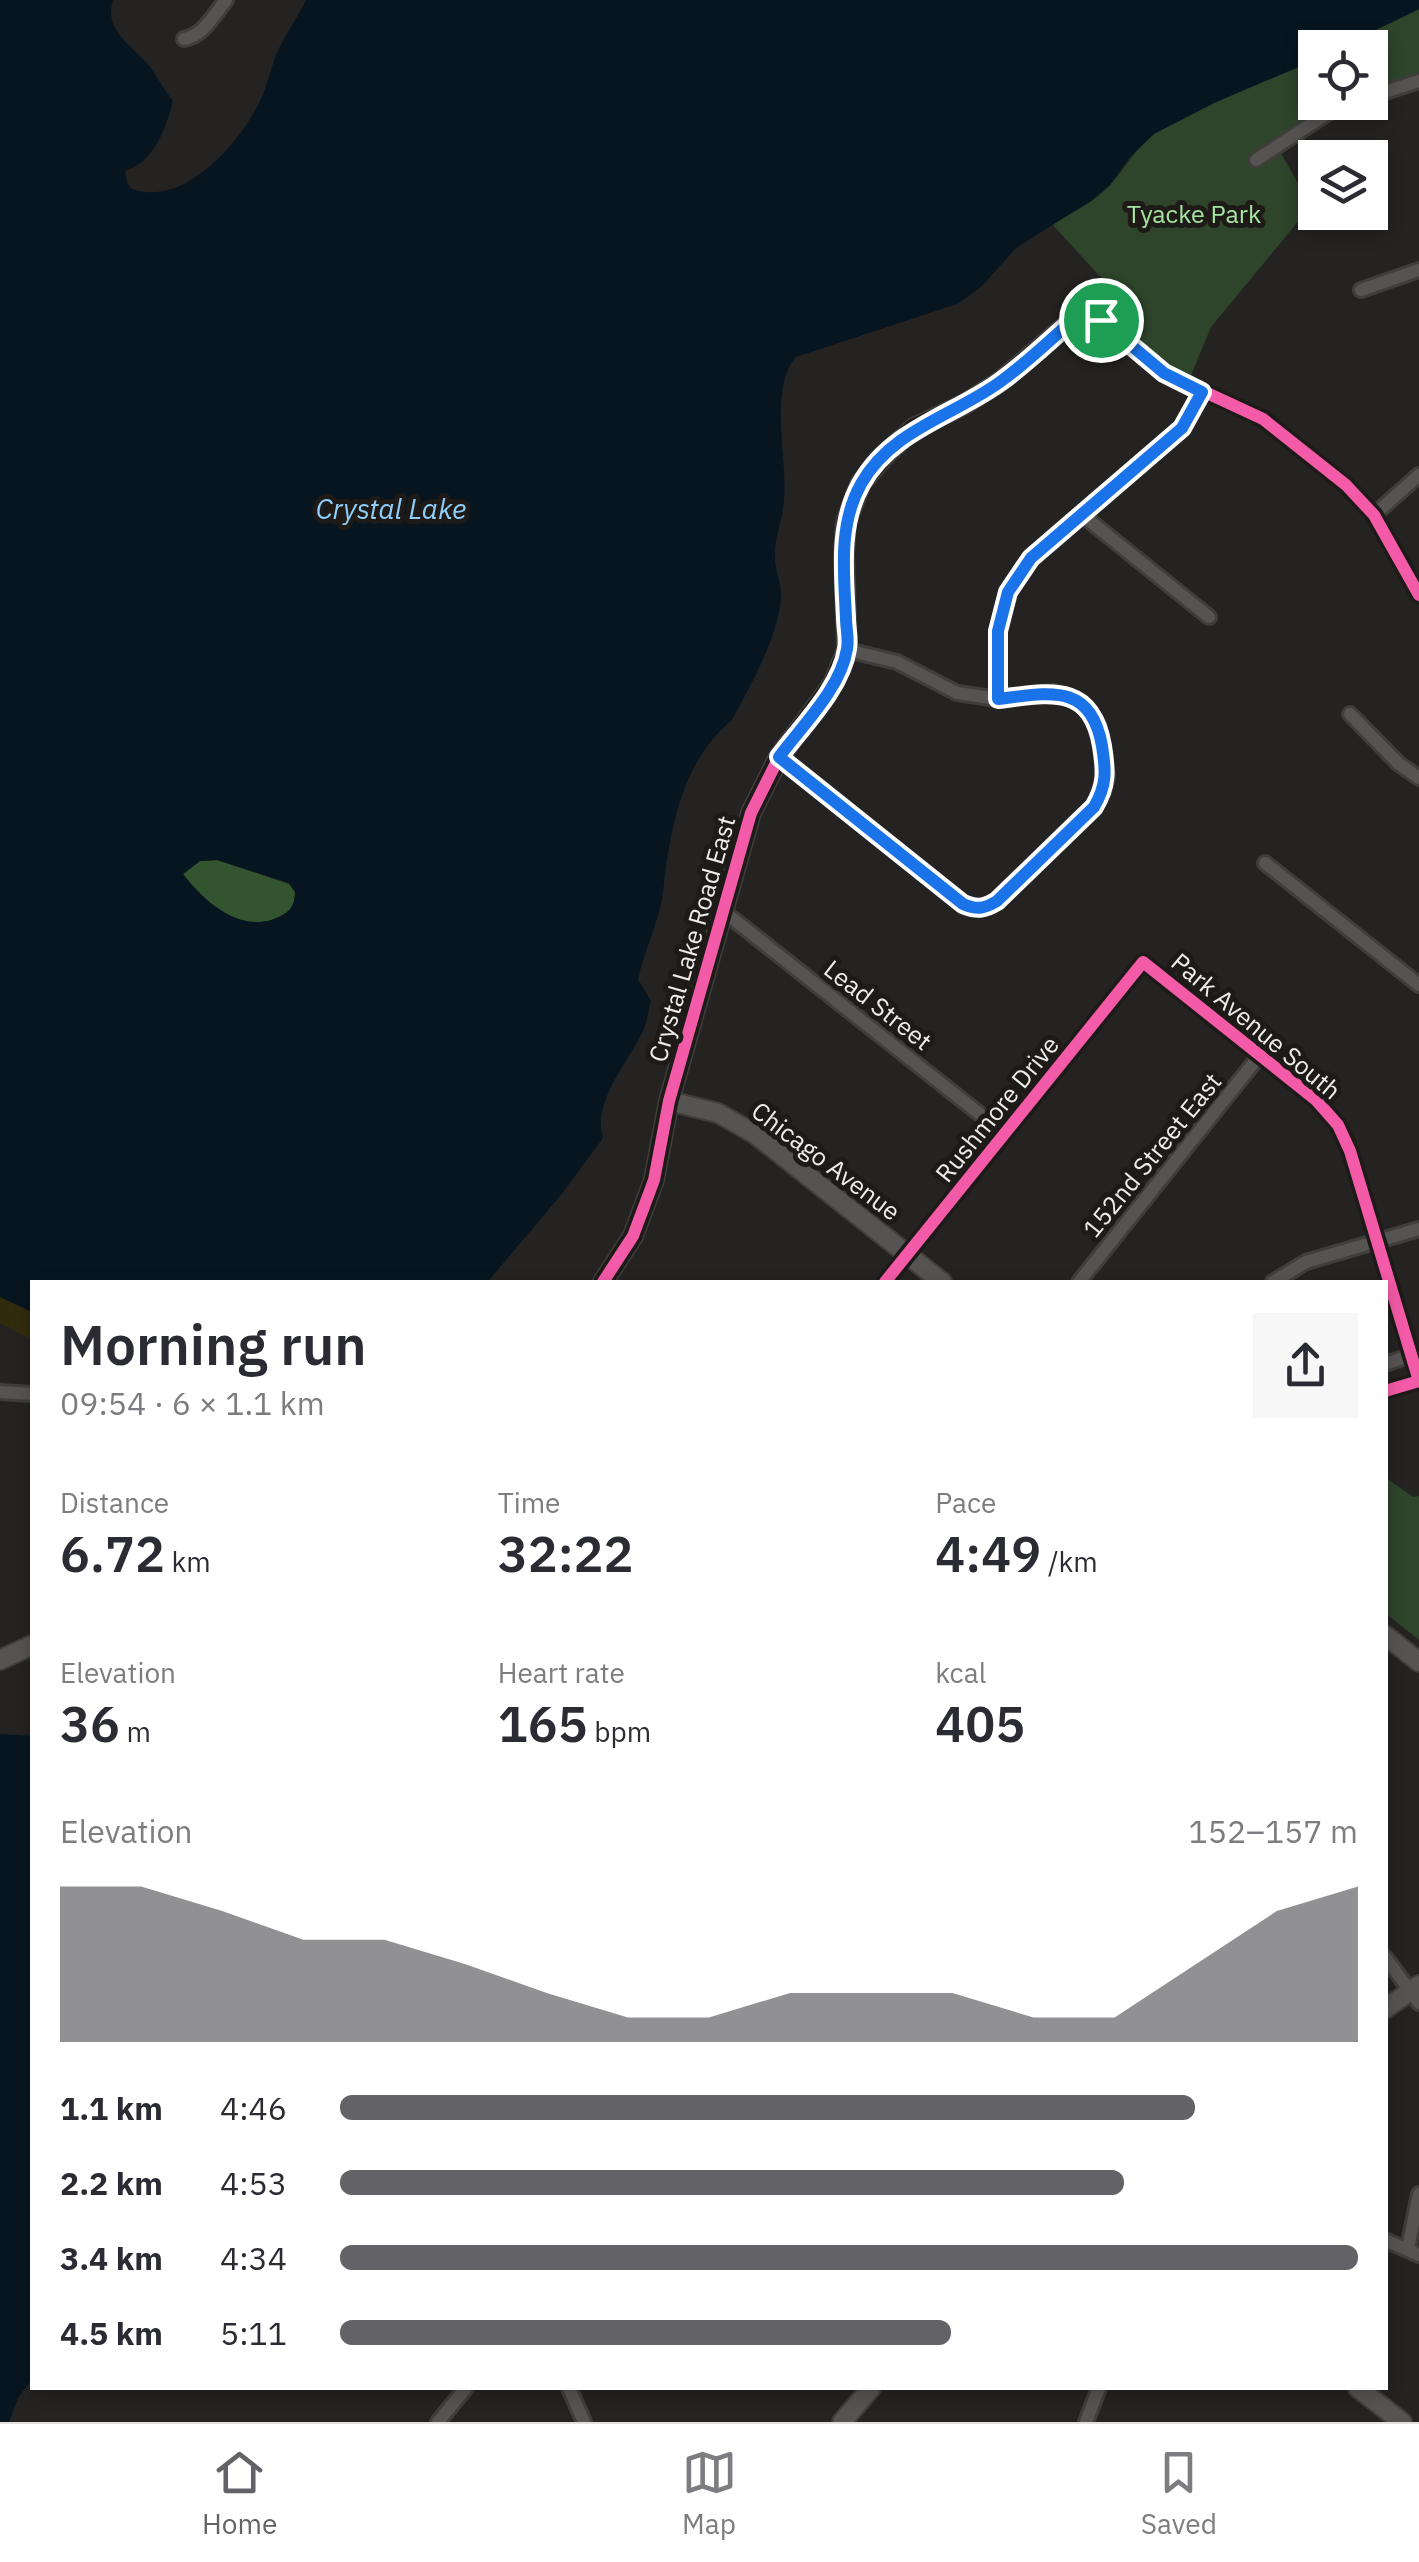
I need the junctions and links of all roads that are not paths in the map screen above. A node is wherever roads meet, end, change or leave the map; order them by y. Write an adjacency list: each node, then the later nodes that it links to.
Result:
1 (226, 0): 2 (street)
2 (184, 38)
3 (1419, 81): 4 (street)
4 (1388, 90)
5 (1317, 120): 6 (street)
6 (1256, 160)
7 (1419, 270): 8 (street)
8 (1362, 290)
9 (1081, 313): 10 (street); 16 (street, Crystal Lake Road East)
10 (1202, 392): 12 (street); 13 (street)
11 (1419, 476): 13 (street)
12 (1082, 514): 15 (street); 17 (street)
13 (1374, 515): 14 (street)
14 (1419, 595)
15 (1209, 617)
16 (847, 650): 17 (street); 19 (street, Crystal Lake Road East)
17 (998, 699): 19 (street)
18 (1350, 714): 20 (street)
19 (779, 757): 22 (street, Crystal Lake Road East)
20 (1419, 778)
21 (1265, 862): 24 (street)
22 (724, 911): 26 (street, Crystal Lake Road East); 27 (street, Lead Street)
23 (1143, 962): 25 (street, Park Avenue South); 27 (street, Rushmore Drive)
24 (1419, 985)
25 (1260, 1055): 29 (street, Park Avenue South); 34 (street, 152nd Street East)
26 (668, 1102): 30 (street, Chicago Avenue); 31 (street, Crystal Lake Road East)
27 (1006, 1134): 30 (street, Rushmore Drive)
28 (1419, 1229): 29 (street)
29 (1376, 1242): 35 (street); 36 (street, Park Avenue South)
30 (909, 1256): 32 (street, Rushmore Drive); 33 (street, Chicago Avenue)
31 (605, 1280)
32 (887, 1280)
33 (939, 1280)
34 (1081, 1280)
35 (1275, 1280)
36 (1387, 1280)
37 (1388, 1283): 38 (street, Park Avenue South)
38 (1409, 1356): 39 (street); 40 (street)
39 (1388, 1363)
40 (1388, 1390)
41 (0, 1392): 42 (street)
42 (30, 1394)
43 (1388, 1637): 46 (street)
44 (30, 1646): 45 (street)
45 (0, 1660)
46 (1419, 1662)
47 (1388, 1961): 48 (street)
48 (1416, 1994): 49 (street)
49 (1388, 2008)
50 (1419, 2194): 52 (street)
51 (1388, 2241): 52 (street)
52 (1414, 2251)
53 (464, 2390): 58 (street)
54 (570, 2390): 59 (street)
55 (869, 2390): 60 (street)
56 (1098, 2390): 61 (street)
57 (1361, 2390): 62 (street)
58 (438, 2422)
59 (584, 2422)
60 (842, 2422)
61 (1086, 2422)
62 (1402, 2422)

